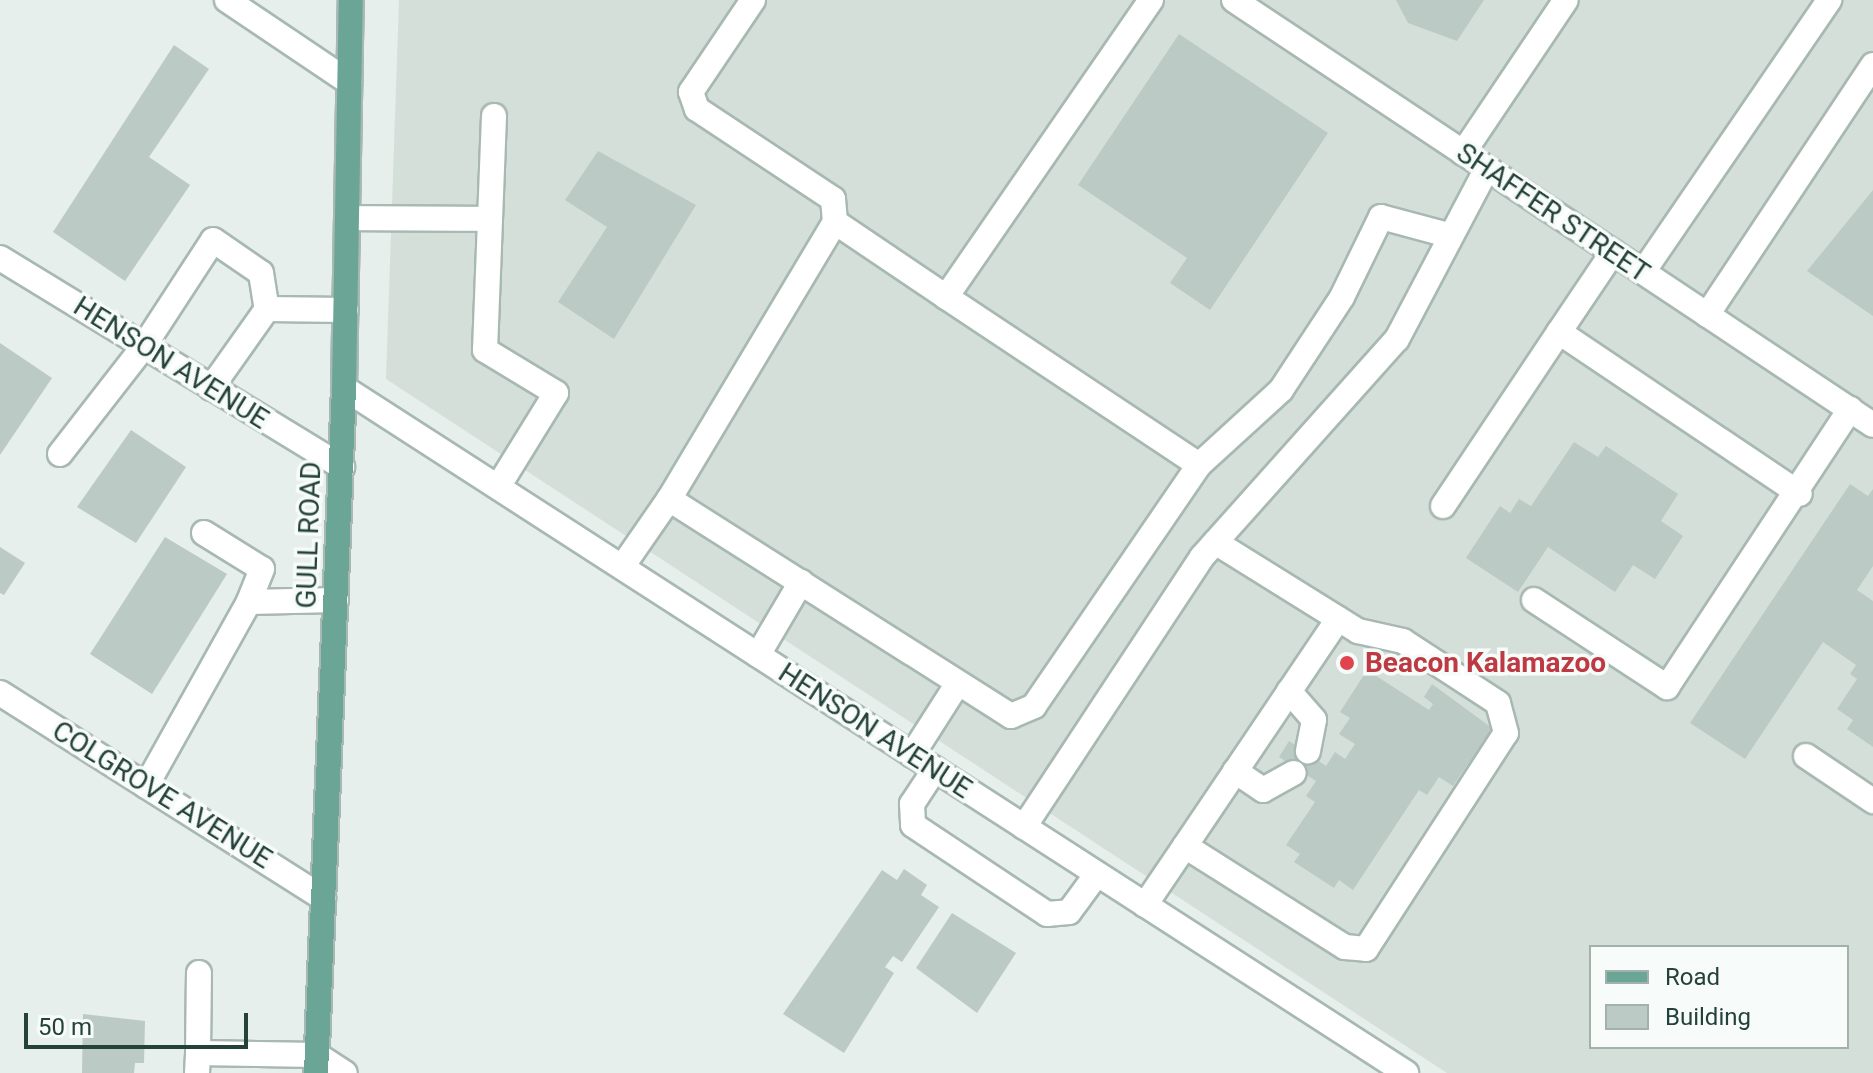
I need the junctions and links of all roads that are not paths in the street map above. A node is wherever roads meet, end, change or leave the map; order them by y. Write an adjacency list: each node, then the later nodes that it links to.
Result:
1 (227, 0): 9 (street)
2 (351, 0): 9 (main road, GULL ROAD)
3 (753, 0): 15 (street)
4 (1234, 0): 11 (street, SHAFFER STREET)
5 (1566, 0): 11 (street)
6 (1829, 0): 19 (street)
7 (1141, 3): 20 (street)
8 (1873, 65): 23 (street)
9 (349, 82): 13 (main road, GULL ROAD)
10 (494, 116): 14 (street)
11 (1463, 153): 12 (street, SHAFFER STREET)
12 (1487, 168): 16 (street); 17 (street, SHAFFER STREET)
13 (347, 218): 14 (street); 22 (main road, GULL ROAD)
14 (490, 219): 33 (street)
15 (835, 222): 20 (street); 35 (street)
16 (1448, 235): 31 (street); 38 (street)
17 (1613, 252): 19 (street, SHAFFER STREET); 24 (street)
18 (0, 258): 25 (street, HENSON AVENUE)
19 (1643, 272): 23 (street, SHAFFER STREET)
20 (946, 297): 31 (street)
21 (267, 309): 22 (street); 25 (street); 26 (street)
22 (346, 310): 27 (main road, GULL ROAD)
23 (1707, 315): 28 (street, SHAFFER STREET)
24 (1559, 332): 34 (street); 36 (street)
25 (144, 346): 26 (street, HENSON AVENUE); 30 (street)
26 (211, 388): 32 (street, HENSON AVENUE)
27 (344, 388): 32 (main road, GULL ROAD); 33 (street, HENSON AVENUE)
28 (1850, 409): 29 (street, SHAFFER STREET); 34 (street)
29 (1873, 425)
30 (60, 454)
31 (1199, 465): 46 (street)
32 (342, 467): 41 (main road, GULL ROAD)
33 (498, 487): 39 (street, HENSON AVENUE)
34 (1800, 494): 42 (street)
35 (669, 499): 39 (street); 40 (street)
36 (1443, 506)
37 (204, 533): 43 (street)
38 (1215, 542): 44 (street); 57 (street)
39 (622, 567): 45 (street, HENSON AVENUE)
40 (801, 582): 45 (street); 46 (street)
41 (336, 600): 43 (street); 60 (main road, GULL ROAD)
42 (1534, 600)
43 (249, 602): 55 (street)
44 (1338, 619): 47 (street); 58 (street)
45 (758, 655): 50 (street, HENSON AVENUE)
46 (958, 683): 50 (street)
47 (1289, 691): 49 (street); 53 (street)
48 (0, 693): 55 (street, COLGROVE AVENUE)
49 (1308, 751)
50 (912, 755): 52 (street, HENSON AVENUE)
51 (1806, 756): 56 (street)
52 (935, 769): 57 (street, HENSON AVENUE); 59 (street)
53 (1235, 771): 54 (street); 58 (street)
54 (1294, 773)
55 (146, 786): 60 (street, COLGROVE AVENUE)
56 (1873, 801)
57 (1024, 827): 59 (street, HENSON AVENUE)
58 (1185, 846): 61 (street)
59 (1097, 874): 61 (street, HENSON AVENUE)
60 (323, 898): 64 (main road, GULL ROAD)
61 (1145, 905): 66 (street, HENSON AVENUE)
62 (199, 973): 63 (street)
63 (197, 1063): 64 (street)
64 (316, 1064): 65 (street)
65 (345, 1073)
66 (1406, 1073)

